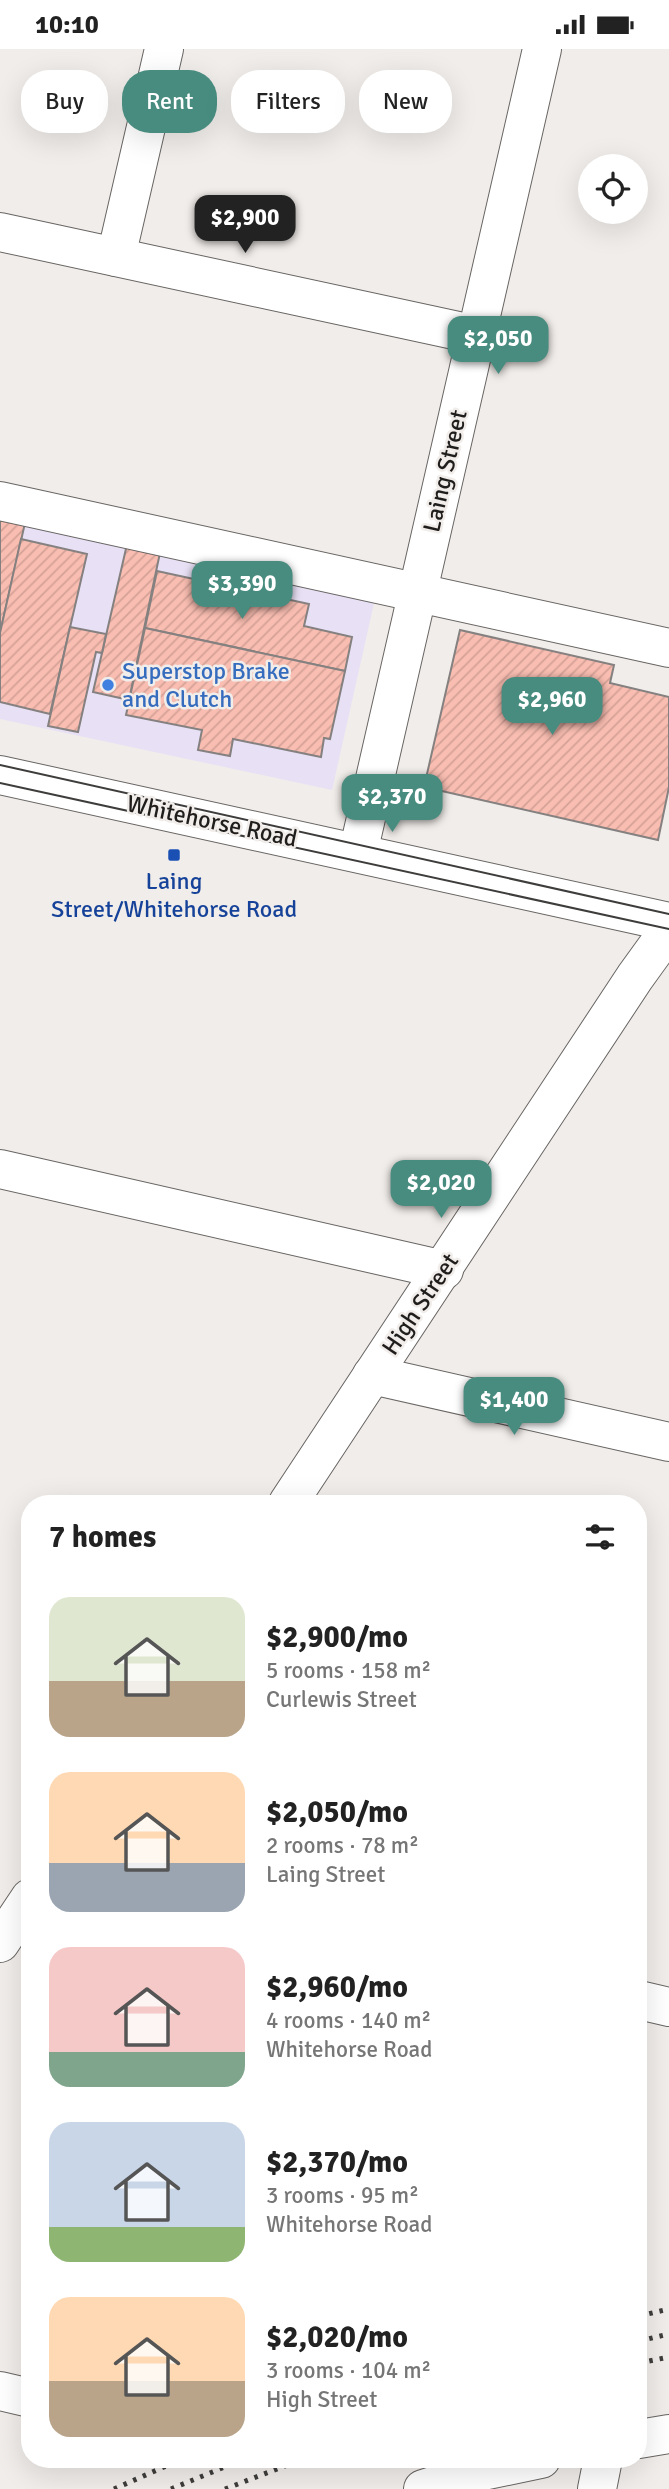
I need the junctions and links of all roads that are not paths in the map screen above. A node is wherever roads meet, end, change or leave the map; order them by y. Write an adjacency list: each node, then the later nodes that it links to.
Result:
1 (164, 49): 4 (street)
2 (542, 49): 5 (street, Laing Street)
3 (0, 232): 4 (street)
4 (116, 257): 5 (street)
5 (477, 335): 7 (street, Laing Street)
6 (0, 501): 7 (street)
7 (417, 594): 8 (street); 10 (street, Laing Street)
8 (669, 648)
9 (0, 775): 10 (street, Whitehorse Road)
10 (358, 853): 11 (street, Whitehorse Road)
11 (669, 922)
12 (669, 930): 14 (street, High Street)
13 (0, 1169): 14 (street)
14 (444, 1270): 15 (street, High Street)
15 (372, 1375): 16 (street); 17 (street, High Street)
16 (669, 1442)
17 (293, 1495)
18 (21, 1912): 19 (street)
19 (0, 1943)
20 (647, 2002): 21 (street)
21 (669, 2007)
22 (0, 2391): 23 (street)
23 (21, 2396)
24 (669, 2434): 25 (street)
25 (647, 2438)
26 (497, 2468): 28 (street)
27 (601, 2468): 29 (street)
28 (423, 2489)
29 (597, 2489)

